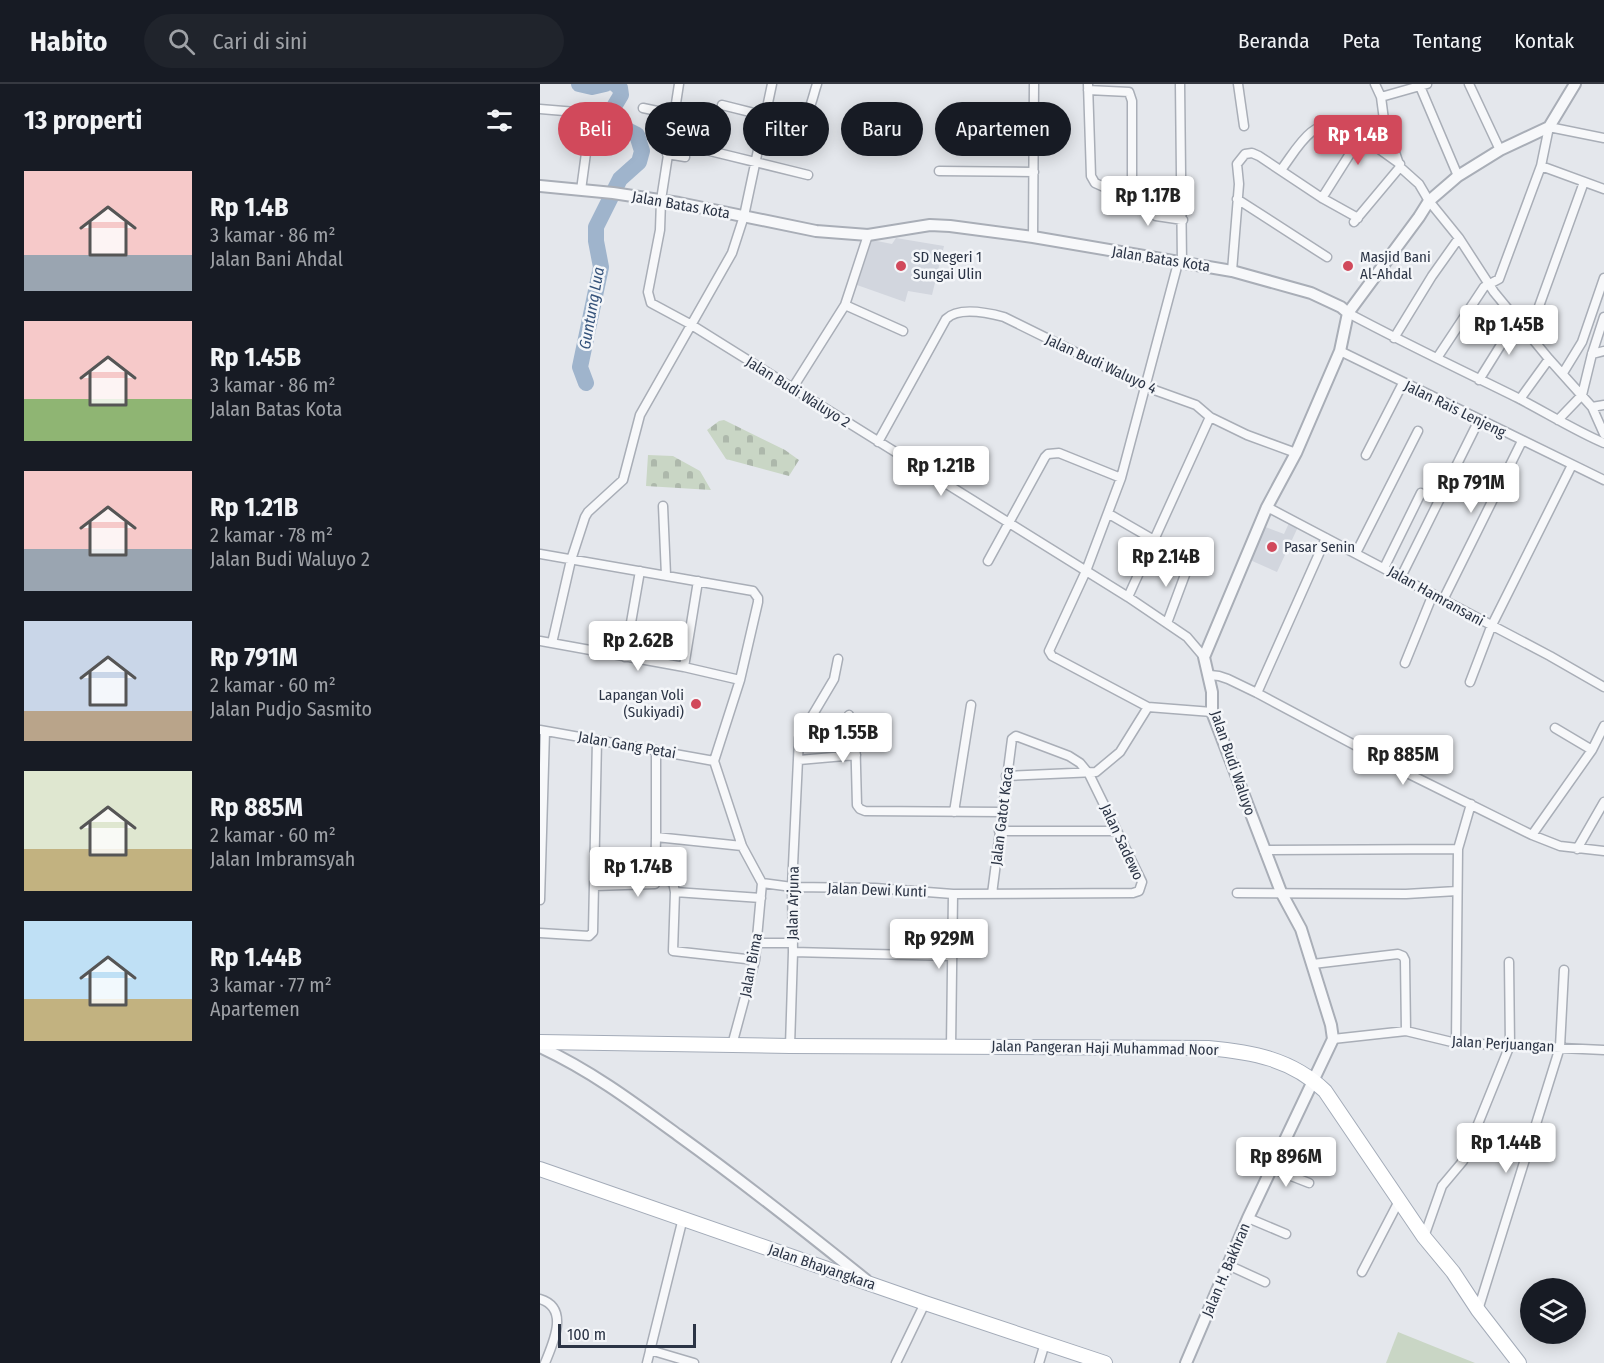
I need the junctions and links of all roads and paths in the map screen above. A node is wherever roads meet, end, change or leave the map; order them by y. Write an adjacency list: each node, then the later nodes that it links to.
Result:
1 (680, 84): 13 (street)
2 (772, 84): 14 (street)
3 (817, 84): 15 (street)
4 (1034, 84): 34 (street)
5 (1180, 84): 47 (street)
6 (1238, 84): 19 (street)
7 (1375, 84): 12 (street)
8 (1468, 84): 23 (street)
9 (1575, 84): 20 (street)
10 (1422, 85): 12 (street); 36 (street)
11 (1088, 87): 41 (street); 41 (street)
12 (1381, 97): 17 (street)
13 (676, 102)
14 (767, 102)
15 (811, 102)
16 (540, 109): 40 (street)
17 (1384, 120): 18 (street); 30 (street)
18 (1372, 124): 21 (street); 32 (street)
19 (1244, 126)
20 (1550, 128): 22 (street); 23 (street); 31 (street)
21 (1361, 136): 30 (street); 42 (street)
22 (1604, 138)
23 (1500, 150): 36 (street)
24 (667, 156): 43 (street)
25 (679, 156): 28 (street)
26 (730, 156): 29 (street)
27 (755, 156): 29 (street)
28 (685, 157)
29 (754, 162): 35 (street); 46 (street)
30 (1400, 166): 42 (street); 45 (street)
31 (1541, 166): 37 (street); 55 (street)
32 (1281, 170): 42 (street); 44 (street)
33 (939, 171): 34 (street)
34 (1034, 172): 49 (street)
35 (808, 175)
36 (1458, 176): 45 (street)
37 (1584, 182): 39 (street); 62 (street)
38 (540, 186): 40 (street, Jalan Batas Kota)
39 (1604, 187)
40 (581, 190): 43 (street, Jalan Batas Kota)
41 (1132, 193): 47 (street)
42 (1322, 198)
43 (661, 200): 46 (street, Jalan Batas Kota); 60 (street, Jalan Budi Waluyo 2)
44 (1238, 200): 51 (street); 53 (street)
45 (1429, 201): 50 (street); 57 (street)
46 (744, 216): 48 (street, Jalan Batas Kota); 60 (street)
47 (1183, 220): 52 (street)
48 (868, 235): 49 (street, Jalan Batas Kota); 56 (street)
49 (1033, 237): 52 (street, Jalan Batas Kota)
50 (1459, 238): 55 (street); 63 (street)
51 (1327, 257)
52 (1180, 263): 53 (street, Jalan Batas Kota); 72 (street)
53 (1232, 271): 57 (street, Jalan Batas Kota)
54 (1604, 278): 69 (street)
55 (1489, 285): 59 (street); 67 (street)
56 (845, 305): 61 (street); 73 (street)
57 (1348, 313): 63 (street, Jalan Batas Kota); 64 (street)
58 (1604, 318): 66 (street)
59 (1517, 319): 62 (street); 70 (street)
60 (690, 324): 73 (street, Jalan Budi Waluyo 2); 100 (street)
61 (903, 331)
62 (1529, 334): 68 (street)
63 (1394, 338): 67 (street, Jalan Batas Kota)
64 (1340, 351): 71 (street, Jalan Rais Lenjeng); 86 (street)
65 (1604, 351): 66 (street)
66 (1592, 354): 74 (street)
67 (1437, 358): 70 (street, Jalan Batas Kota)
68 (1549, 359): 69 (street); 75 (street)
69 (1563, 373): 74 (street)
70 (1479, 380): 75 (street, Jalan Batas Kota)
71 (1403, 383): 79 (street, Jalan Rais Lenjeng); 87 (street)
72 (1146, 387): 78 (street, Jalan Budi Waluyo 4); 84 (street, Jalan Budi Waluyo 4); 89 (street)
73 (792, 389): 84 (street, Jalan Budi Waluyo 2)
74 (1583, 392): 77 (street); 80 (street)
75 (1520, 399): 80 (street, Jalan Batas Kota)
76 (1604, 405): 77 (street)
77 (1593, 407): 82 (street)
78 (1210, 417): 86 (street, Jalan Budi Waluyo 4); 97 (street)
79 (1479, 420): 83 (street, Jalan Rais Lenjeng); 107 (street)
80 (1558, 420): 85 (street, Jalan Batas Kota)
81 (1418, 431): 98 (street)
82 (1604, 434)
83 (1522, 441): 88 (street, Jalan Rais Lenjeng); 111 (street)
84 (878, 442): 95 (street, Jalan Budi Waluyo 2)
85 (1604, 443)
86 (1296, 453): 93 (street)
87 (1366, 455)
88 (1572, 465): 90 (street, Jalan Rais Lenjeng); 113 (street)
89 (1121, 478): 94 (street); 95 (street)
90 (1604, 480)
91 (1421, 493): 103 (street)
92 (663, 506): 106 (street)
93 (1267, 507): 96 (street, Jalan Hamransani); 117 (street)
94 (1109, 514): 97 (street); 105 (street)
95 (1009, 523): 101 (street); 105 (street, Jalan Budi Waluyo 2)
96 (1326, 538): 98 (street, Jalan Hamransani); 125 (street)
97 (1154, 540): 110 (street)
98 (1356, 553): 103 (street, Jalan Hamransani)
99 (540, 554): 100 (street)
100 (571, 560): 104 (street); 115 (street)
101 (988, 561)
102 (1189, 564): 112 (street)
103 (1384, 568): 107 (street, Jalan Hamransani)
104 (640, 571): 106 (street); 116 (street)
105 (1086, 571): 110 (street, Jalan Budi Waluyo 2); 127 (street)
106 (666, 575): 108 (street)
107 (1401, 577): 109 (street, Jalan Hamransani)
108 (698, 581): 120 (street); 122 (street)
109 (1433, 594): 111 (street, Jalan Hamransani); 119 (street)
110 (1128, 597): 112 (street, Jalan Budi Waluyo 2)
111 (1443, 600): 113 (street, Jalan Hamransani)
112 (1167, 622): 117 (street, Jalan Budi Waluyo 2)
113 (1491, 627): 123 (street); 124 (street, Jalan Hamransani)
114 (540, 641): 115 (street)
115 (552, 643): 116 (street)
116 (625, 657): 120 (street)
117 (1204, 657): 121 (street, Jalan Budi Waluyo)
118 (838, 660): 138 (street, Jalan Arjuna)
119 (1405, 663)
120 (684, 667): 122 (street)
121 (1210, 675): 125 (street); 128 (street, Jalan Budi Waluyo)
122 (740, 680): 139 (street)
123 (1470, 682)
124 (1604, 687)
125 (1257, 693): 143 (street)
126 (971, 705): 144 (street)
127 (1148, 707): 128 (street); 140 (street)
128 (1212, 712): 154 (street, Jalan Budi Waluyo)
129 (849, 716): 137 (street)
130 (1604, 726): 136 (street)
131 (1555, 728): 136 (street)
132 (543, 730): 134 (street, Jalan Gang Petai); 148 (street)
133 (1012, 739): 140 (street, Jalan Sadewo); 141 (street, Jalan Gatot Kaca)
134 (597, 740): 135 (street, Jalan Gang Petai); 158 (street)
135 (656, 750): 139 (street, Jalan Gang Petai); 150 (street)
136 (1592, 750): 149 (street)
137 (856, 755): 138 (street); 144 (street)
138 (799, 760): 159 (street, Jalan Arjuna)
139 (714, 761): 151 (street)
140 (1089, 774): 141 (street); 147 (street, Jalan Sadewo)
141 (1006, 776): 145 (street, Jalan Gatot Kaca)
142 (1604, 802): 153 (street)
143 (1471, 804): 149 (street); 152 (street)
144 (954, 812): 145 (street)
145 (1002, 812): 146 (street, Jalan Gatot Kaca)
146 (999, 831): 147 (street); 165 (street, Jalan Gatot Kaca)
147 (1117, 831): 165 (street, Jalan Sadewo)
148 (540, 835): 167 (street)
149 (1532, 835): 153 (street)
150 (656, 837): 151 (street); 156 (street)
151 (742, 846): 157 (street)
152 (1458, 849): 154 (street); 160 (street)
153 (1577, 849): 155 (street)
154 (1264, 850): 162 (street, Jalan Budi Waluyo)
155 (1604, 851)
156 (655, 878): 158 (street); 161 (street)
157 (762, 883): 159 (street, Jalan Dewi Kunti); 166 (street, Jalan Bima)
158 (594, 886): 168 (street)
159 (792, 887): 164 (street, Jalan Dewi Kunti); 170 (street, Jalan Arjuna)
160 (1457, 891): 162 (street); 180 (street)
161 (675, 892): 166 (street); 172 (street)
162 (1281, 892): 163 (street); 174 (street, Jalan Budi Waluyo)
163 (1237, 893)
164 (952, 894): 165 (street, Jalan Dewi Kunti); 171 (street)
165 (992, 894)
166 (761, 898): 169 (street, Jalan Bima)
167 (540, 900)
168 (540, 933)
169 (756, 943): 170 (street); 172 (street, Jalan Bima)
170 (793, 947): 171 (street); 183 (street, Jalan Arjuna)
171 (952, 956): 185 (street)
172 (755, 960): 181 (street, Jalan Bima)
173 (1509, 962): 182 (street)
174 (1313, 964): 176 (street); 177 (street, Jalan Budi Waluyo)
175 (1564, 970): 186 (street)
176 (1406, 1030): 177 (street, Jalan Perjuangan); 180 (street, Jalan Perjuangan)
177 (1333, 1039): 189 (street)
178 (540, 1042): 179 (main road, Jalan Pangeran Haji Muhammad Noor)
179 (577, 1042): 181 (main road, Jalan Pangeran Haji Muhammad Noor); 188 (street)
180 (1456, 1043): 182 (street, Jalan Perjuangan)
181 (732, 1045): 183 (main road, Jalan Pangeran Haji Muhammad Noor)
182 (1510, 1045): 186 (street, Jalan Perjuangan); 197 (street)
183 (790, 1046): 185 (main road, Jalan Pangeran Haji Muhammad Noor)
184 (540, 1047): 188 (street)
185 (951, 1047): 189 (main road, Jalan Pangeran Haji Muhammad Noor)
186 (1560, 1047): 187 (street, Jalan Perjuangan); 206 (street)
187 (1604, 1050)
188 (570, 1061): 198 (street)
189 (1313, 1080): 190 (street, Jalan H. Bakhran); 193 (main road, Jalan Pangeran Haji Muhammad Noor)
190 (1271, 1168): 192 (street); 195 (street, Jalan H. Bakhran)
191 (540, 1169): 194 (main road, Jalan Bhayangkara)
192 (1309, 1183)
193 (1400, 1199): 197 (main road, Jalan Pangeran Haji Muhammad Noor); 201 (street)
194 (683, 1218): 199 (main road, Jalan Bhayangkara); 208 (street)
195 (1248, 1218): 196 (street); 200 (street, Jalan H. Bakhran)
196 (1286, 1234)
197 (1425, 1237): 206 (main road, Jalan Pangeran Haji Muhammad Noor)
198 (822, 1245): 199 (street); 203 (street)
199 (806, 1261): 203 (main road, Jalan Bhayangkara)
200 (1228, 1265): 202 (street); 215 (street, Jalan H. Bakhran)
201 (1362, 1272)
202 (1265, 1282)
203 (870, 1283): 205 (main road, Jalan Bhayangkara)
204 (540, 1299): 210 (street)
205 (925, 1303): 207 (main road, Jalan Bhayangkara); 213 (street)
206 (1478, 1310): 216 (main road, Jalan Pangeran Haji Muhammad Noor)
207 (1045, 1343): 209 (main road, Jalan Bhayangkara); 214 (street)
208 (650, 1350): 211 (street); 212 (street)
209 (1096, 1362)
210 (545, 1363)
211 (646, 1363)
212 (694, 1363)
213 (896, 1363)
214 (1039, 1363)
215 (1186, 1363)
216 (1519, 1363)

